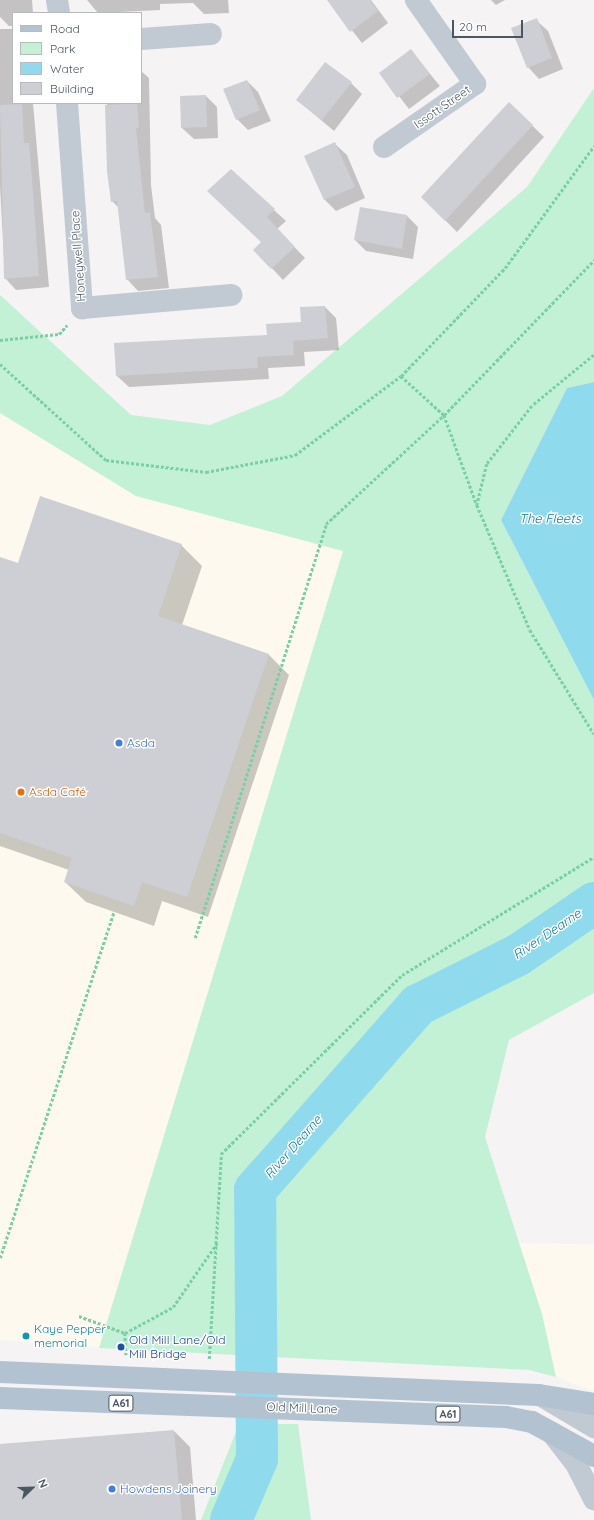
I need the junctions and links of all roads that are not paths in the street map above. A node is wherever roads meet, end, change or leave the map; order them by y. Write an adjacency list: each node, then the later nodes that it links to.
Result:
1 (57, 0): 3 (street)
2 (416, 0): 7 (street, Issott Street)
3 (59, 12)
4 (211, 34): 5 (street)
5 (142, 38)
6 (67, 104): 8 (street, Honeywell Place)
7 (384, 147)
8 (231, 295)
9 (0, 1372): 10 (main road, Old Mill Lane / A61)
10 (539, 1395): 12 (main road, Old Mill Lane / A61); 13 (street)
11 (0, 1398): 14 (main road, Old Mill Lane / A61)
12 (594, 1404)
13 (594, 1427)
14 (552, 1433): 15 (main road, Old Mill Lane / A61); 16 (street); 17 (street)
15 (594, 1456)
16 (594, 1471)
17 (594, 1499)

